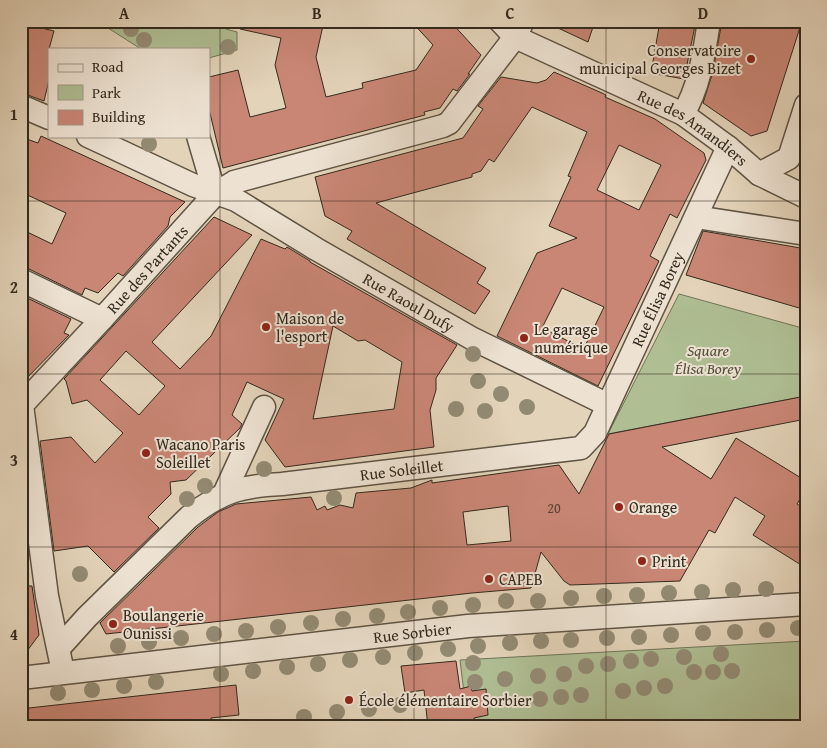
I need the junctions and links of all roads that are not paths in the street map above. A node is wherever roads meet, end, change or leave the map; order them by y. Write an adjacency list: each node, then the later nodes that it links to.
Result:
1 (709, 21): 5 (street)
2 (513, 26): 5 (street, Rue des Amandiers); 11 (street, Rue des Partants)
3 (806, 105): 10 (street)
4 (21, 106): 6 (street)
5 (683, 114): 9 (street, Rue des Amandiers)
6 (48, 118)
7 (92, 138): 11 (street, Rue Raoul Dufy)
8 (199, 138): 11 (street)
9 (728, 147): 10 (street, Rue des Amandiers); 13 (street, Rue Élisa Borey)
10 (759, 174): 12 (street, Rue des Amandiers)
11 (215, 194): 16 (street, Rue des Partants); 18 (street, Rue Raoul Dufy)
12 (806, 197)
13 (696, 217): 14 (street); 18 (street, Rue Élisa Borey)
14 (806, 234)
15 (21, 280): 16 (street)
16 (102, 319): 17 (street, Rue des Partants)
17 (22, 405): 23 (street, Rue des Partants)
18 (608, 405): 20 (street, Rue Élisa Borey)
19 (264, 407): 21 (street)
20 (581, 448): 21 (street, Rue Soleillet)
21 (224, 494): 23 (street, Rue Soleillet)
22 (806, 604): 24 (street, Rue Sorbier)
23 (59, 648): 24 (street, Rue des Partants)
24 (63, 672): 25 (street, Rue Sorbier)
25 (21, 678)

